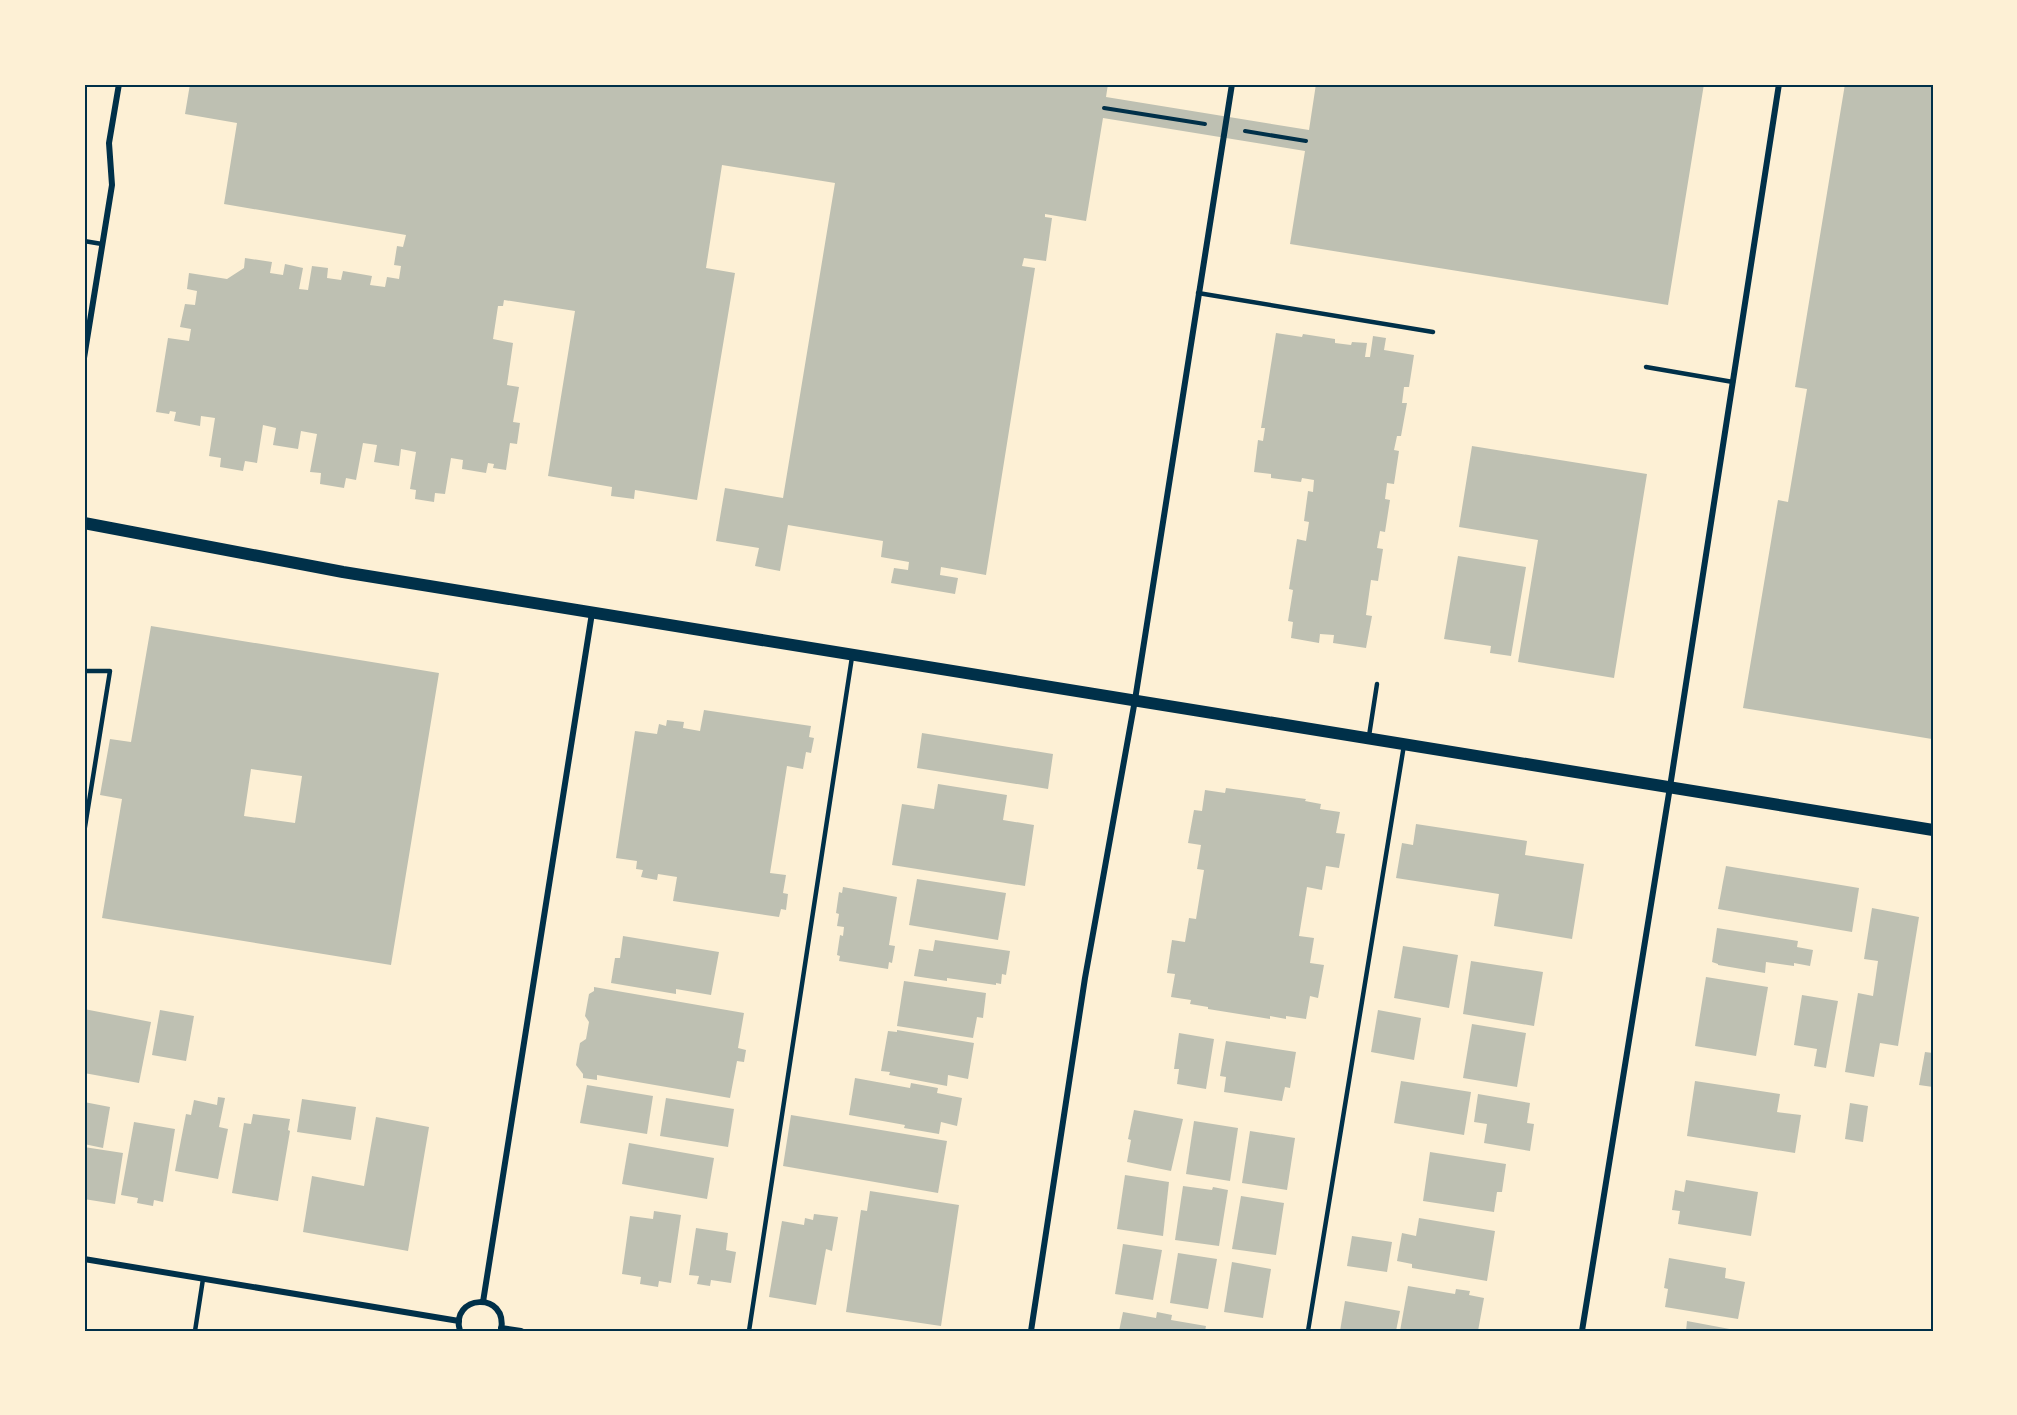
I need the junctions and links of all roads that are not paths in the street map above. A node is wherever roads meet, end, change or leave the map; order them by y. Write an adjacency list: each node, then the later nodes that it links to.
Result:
1 (119, 84): 5 (street)
2 (1232, 84): 6 (street)
3 (1779, 84): 10 (street)
4 (84, 241): 5 (lane)
5 (102, 244): 8 (street)
6 (1198, 293): 7 (lane); 16 (street)
7 (1433, 332)
8 (84, 358)
9 (1646, 368): 10 (lane)
10 (1732, 382): 19 (street)
11 (84, 523): 12 (main road)
12 (592, 612): 13 (main road); 24 (street)
13 (853, 654): 16 (main road); 30 (lane)
14 (84, 671): 21 (lane)
15 (1377, 684): 17 (lane)
16 (1135, 700): 17 (main road); 31 (street)
17 (1369, 739): 18 (main road)
18 (1404, 744): 19 (main road); 32 (lane)
19 (1670, 787): 20 (main road); 33 (street)
20 (1933, 830)
21 (84, 832)
22 (84, 1259): 23 (street)
23 (203, 1280): 25 (street); 27 (lane)
24 (483, 1302): 25 (street); 26 (street)
25 (459, 1321): 28 (street)
26 (501, 1329): 29 (street)
27 (195, 1331)
28 (460, 1331)
29 (521, 1331)
30 (749, 1331)
31 (1031, 1331)
32 (1308, 1331)
33 (1582, 1331)

